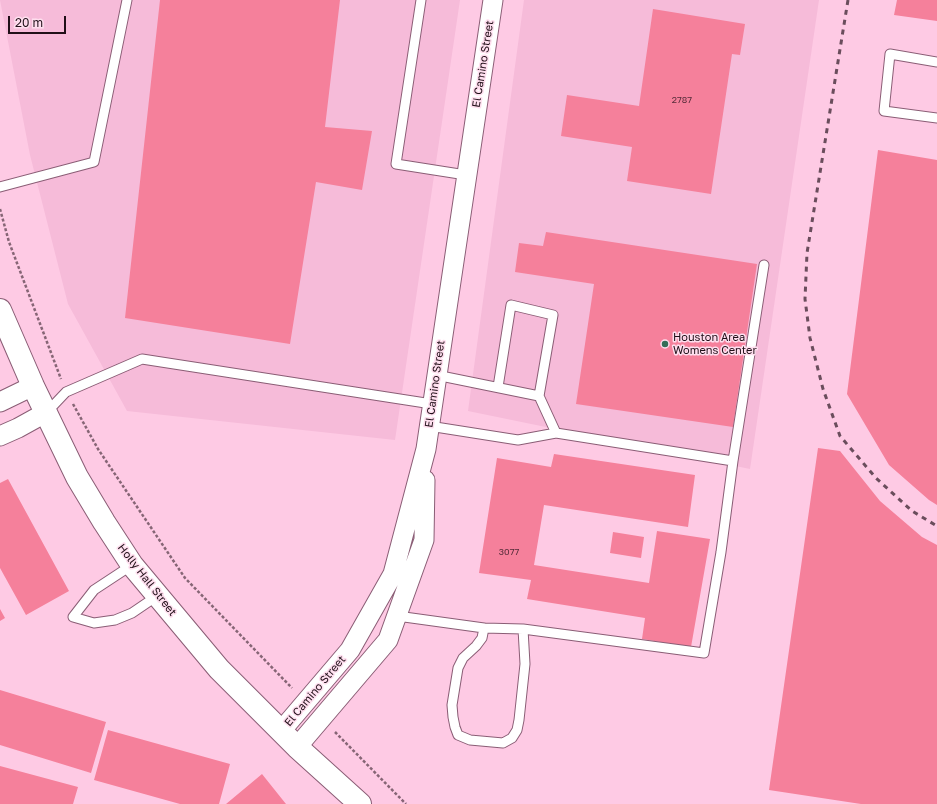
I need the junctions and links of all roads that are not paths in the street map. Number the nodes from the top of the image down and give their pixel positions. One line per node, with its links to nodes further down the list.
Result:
1 (127, 0): 7 (lane)
2 (421, 0): 6 (lane)
3 (493, 0): 6 (street, El Camino Street)
4 (937, 62): 5 (lane)
5 (937, 118)
6 (466, 175): 10 (street, El Camino Street)
7 (0, 187)
8 (764, 265): 21 (lane)
9 (0, 310): 11 (street, Holly Hall Street)
10 (436, 375): 12 (lane); 15 (street, El Camino Street)
11 (34, 386): 14 (street); 16 (street, Holly Hall Street)
12 (498, 387): 13 (lane); 13 (lane)
13 (538, 396): 18 (lane)
14 (0, 402)
15 (432, 404): 16 (lane); 17 (street, El Camino Street)
16 (47, 412): 19 (street); 22 (street, Holly Hall Street)
17 (429, 426): 18 (lane); 20 (street, El Camino Street)
18 (556, 433): 21 (lane)
19 (0, 436)
20 (426, 449): 24 (street); 27 (street, El Camino Street)
21 (733, 461): 26 (lane)
22 (132, 565): 23 (street, Holly Hall Street); 23 (lane)
23 (158, 595): 27 (street, Holly Hall Street)
24 (397, 616): 25 (lane); 28 (street)
25 (484, 628): 26 (lane); 26 (lane)
26 (523, 628)
27 (281, 731): 28 (street, Holly Hall Street)
28 (297, 747): 29 (street, Holly Hall Street)
29 (360, 804)

